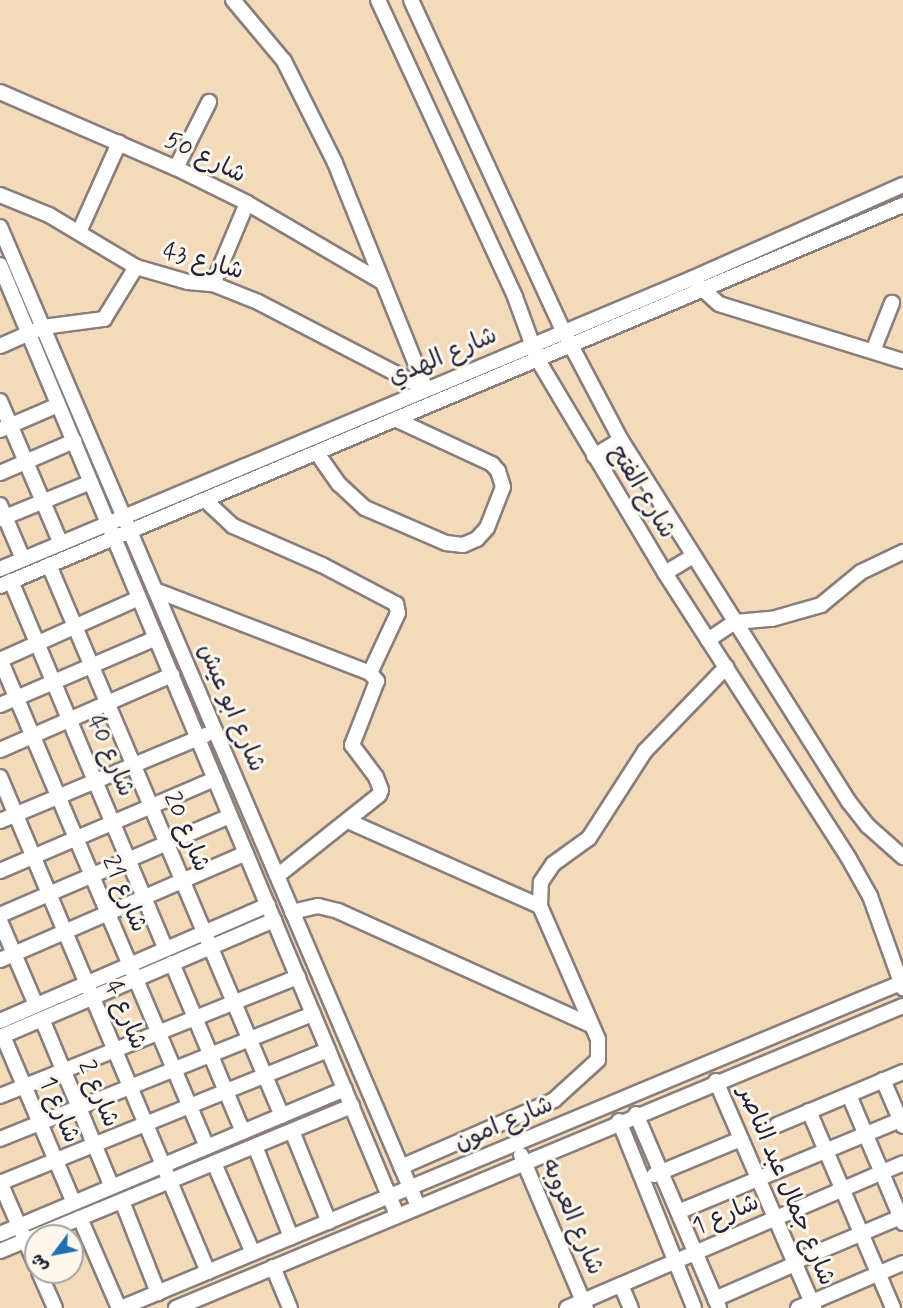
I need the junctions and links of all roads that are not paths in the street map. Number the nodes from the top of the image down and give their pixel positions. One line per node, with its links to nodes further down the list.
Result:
1 (233, 0): 17 (street)
2 (378, 0): 25 (street, شارع الفتح)
3 (411, 0): 23 (street, شارع الفتح)
4 (0, 92): 6 (street, شارع 50)
5 (209, 102): 7 (street)
6 (119, 143): 7 (street, شارع 50); 13 (street)
7 (176, 168): 10 (street, شارع 50)
8 (903, 185): 16 (street, شارع الهدي)
9 (0, 195): 13 (street, شارع 43)
10 (247, 203): 17 (street, شارع 50); 18 (street)
11 (903, 205): 20 (street, شارع الهدي)
12 (0, 227): 22 (street, شارع ابو عيش)
13 (80, 232): 15 (street, شارع 43)
14 (0, 265): 19 (street, شارع ابو عيش)
15 (136, 267): 18 (street, شارع 43); 22 (street)
16 (693, 278): 20 (street); 23 (street, شارع الهدي)
17 (382, 282): 31 (street)
18 (213, 284): 31 (street, شارع 43)
19 (4, 289): 24 (street, شارع ابو عيش)
20 (702, 290): 27 (street, شارع الهدي); 28 (street)
21 (892, 303): 28 (street)
22 (43, 327): 24 (street); 46 (street, شارع ابو عيش)
23 (564, 332): 25 (street, شارع الهدي); 27 (street, شارع الفتح)
24 (29, 333): 26 (street); 33 (street, شارع ابو عيش)
25 (531, 345): 29 (street, شارع الفتح); 31 (street, شارع الهدي)
26 (0, 346)
27 (571, 346): 29 (street, شارع الهدي); 36 (street, شارع الفتح)
28 (873, 351): 30 (street)
29 (538, 360): 34 (street, شارع الهدي); 39 (street, شارع الفتح)
30 (903, 361)
31 (426, 389): 46 (street, شارع الهدي)
32 (0, 401): 35 (street)
33 (58, 405): 35 (street); 37 (street, شارع ابو عيش)
34 (396, 420): 38 (street, شارع الهدي); 38 (street)
35 (5, 428): 40 (street)
36 (621, 440): 39 (street); 52 (street, شارع الفتح)
37 (74, 441): 40 (street); 42 (street, شارع ابو عيش)
38 (317, 453): 43 (street, شارع الهدي)
39 (594, 456): 56 (street, شارع الفتح)
40 (26, 462): 41 (street); 44 (street)
41 (0, 473)
42 (91, 482): 44 (street); 47 (street, شارع ابو عيش)
43 (206, 500): 48 (street, شارع الهدي); 68 (street)
44 (43, 501): 45 (street); 50 (street)
45 (2, 514): 53 (street)
46 (124, 517): 47 (street, شارع الهدي); 48 (street, شارع ابو عيش)
47 (108, 524): 49 (street, شارع ابو عيش); 50 (street, شارع الهدي)
48 (130, 532): 49 (street, شارع الهدي); 58 (street, شارع ابو عيش)
49 (114, 538): 54 (street, شارع الهدي); 59 (street, شارع ابو عيش)
50 (61, 544): 53 (street, شارع الهدي)
51 (903, 552): 60 (street)
52 (693, 556): 56 (street); 60 (street, شارع الفتح)
53 (23, 559): 55 (street, شارع الهدي)
54 (49, 565): 57 (street, شارع الهدي); 61 (street, شارع 20)
55 (0, 569)
56 (665, 573): 63 (street, شارع الفتح)
57 (6, 583): 64 (street, شارع 40)
58 (155, 590): 68 (street); 75 (street, شارع ابو عيش)
59 (139, 598): 61 (street); 62 (street, شارع ابو عيش)
60 (735, 622): 63 (street); 94 (street, شارع الفتح)
61 (75, 627): 64 (street); 66 (street, شارع 20)
62 (156, 638): 66 (street); 69 (street, شارع ابو عيش)
63 (708, 640): 67 (street, شارع الفتح)
64 (38, 643): 65 (street); 70 (street, شارع 40)
65 (0, 660): 71 (street, شارع 21)
66 (92, 665): 70 (street); 72 (street, شارع 20)
67 (726, 667): 104 (street); 121 (street, شارع الفتح)
68 (370, 673): 88 (street)
69 (172, 675): 72 (street); 77 (street, شارع ابو عيش)
70 (54, 682): 71 (street); 74 (street, شارع 40)
71 (17, 698): 73 (street); 76 (street, شارع 21)
72 (107, 703): 74 (street); 79 (street, شارع 20)
73 (0, 705)
74 (70, 719): 76 (street); 82 (street, شارع 40)
75 (215, 731): 77 (street); 98 (street, شارع ابو عيش)
76 (33, 735): 78 (street); 83 (street, شارع 21)
77 (198, 738): 79 (street); 81 (street, شارع ابو عيش)
78 (0, 750)
79 (134, 765): 82 (street); 84 (street, شارع 20)
80 (0, 777): 85 (street, شارع 4)
81 (215, 779): 84 (street); 86 (street, شارع ابو عيش)
82 (96, 781): 83 (street); 89 (street, شارع 40)
83 (58, 796): 85 (street); 90 (street, شارع 21)
84 (151, 806): 89 (street); 91 (street, شارع 20)
85 (16, 814): 87 (street); 93 (street, شارع 4)
86 (230, 816): 91 (street); 92 (street, شارع ابو عيش)
87 (0, 820)
88 (348, 821): 98 (street); 104 (street)
89 (113, 823): 90 (street); 95 (street, شارع 40)
90 (76, 839): 93 (street); 97 (street, شارع 21)
91 (167, 843): 95 (street); 99 (street, شارع 20)
92 (246, 853): 99 (street); 103 (street, شارع ابو عيش)
93 (34, 857): 96 (street); 101 (street, شارع 4)
94 (903, 857)
95 (129, 860): 97 (street); 102 (street, شارع 40)
96 (0, 871)
97 (92, 876): 101 (street); 106 (street, شارع 21)
98 (277, 876): 100 (street, شارع ابو عيش)
99 (183, 880): 102 (street); 111 (street, شارع 20)
100 (284, 892): 103 (street); 105 (street, شارع ابو عيش)
101 (49, 894): 107 (street); 110 (street, شارع 4)
102 (144, 897): 106 (street); 113 (street, شارع 40)
103 (266, 902): 108 (street, شارع ابو عيش); 111 (street)
104 (540, 906): 130 (street)
105 (292, 912): 130 (street); 175 (street, شارع ابو عيش)
106 (108, 913): 110 (street); 117 (street, شارع 21)
107 (0, 915)
108 (274, 920): 112 (street); 118 (street, شارع ابو عيش)
109 (0, 921): 114 (street)
110 (65, 932): 114 (street); 120 (street, شارع 4)
111 (205, 932): 112 (street, شارع 20); 113 (street)
112 (211, 947): 116 (street); 123 (street, شارع 20)
113 (166, 949): 117 (street)
114 (14, 954): 115 (street); 124 (street)
115 (0, 960)
116 (172, 963): 119 (street); 127 (street)
117 (130, 964): 119 (street, شارع 21); 120 (street)
118 (298, 977): 123 (street); 126 (street, شارع ابو عيش)
119 (136, 979): 122 (street); 131 (street, شارع 21)
120 (87, 983): 122 (street, شارع 4); 124 (street)
121 (902, 984): 165 (street, شارع امون)
122 (93, 998): 128 (street); 134 (street, شارع 4)
123 (234, 1002): 127 (street); 133 (street, شارع 20)
124 (36, 1005): 129 (street)
125 (903, 1006): 142 (street, شارع امون)
126 (313, 1014): 133 (street); 135 (street, شارع ابو عيش)
127 (195, 1018): 131 (street); 136 (street)
128 (42, 1019): 132 (street); 138 (street, شارع 2)
129 (0, 1021)
130 (591, 1024): 175 (street)
131 (159, 1033): 134 (street); 137 (street, شارع 21)
132 (1, 1036): 143 (street, شارع 1)
133 (250, 1039): 136 (street); 140 (street, شارع 20)
134 (115, 1050): 138 (street); 144 (street, شارع 4)
135 (328, 1050): 140 (street); 145 (street, شارع ابو عيش)
136 (211, 1055): 137 (street); 146 (street)
137 (174, 1070): 144 (street); 149 (street, شارع 21)
138 (64, 1071): 143 (street); 151 (street, شارع 2)
139 (903, 1072): 141 (street)
140 (266, 1076): 146 (street); 154 (street, شارع 20)
141 (884, 1080): 147 (street); 156 (street)
142 (716, 1081): 153 (street, شارع امون); 163 (street, شارع جمال عبد الناصر)
143 (24, 1086): 148 (street); 157 (street, شارع 1)
144 (130, 1087): 151 (street); 158 (street, شارع 4)
145 (345, 1089): 150 (street, شارع ابو عيش); 154 (street)
146 (226, 1092): 149 (street); 161 (street)
147 (849, 1095): 152 (street); 162 (street)
148 (0, 1096)
149 (190, 1106): 158 (street); 168 (street, شارع 21)
150 (352, 1106): 160 (street); 185 (street, شارع ابو عيش)
151 (79, 1108): 157 (street); 166 (street, شارع 2)
152 (809, 1111): 159 (street); 169 (street)
153 (636, 1114): 155 (street, شارع امون); 177 (street)
154 (282, 1116): 161 (street)
155 (619, 1121): 171 (street, شارع امون); 179 (street)
156 (902, 1122): 162 (street)
157 (40, 1123): 164 (street); 170 (street, شارع 1)
158 (146, 1124): 166 (street); 174 (street, شارع 4)
159 (777, 1125)
160 (292, 1131): 167 (street); 194 (street)
161 (243, 1132): 168 (street)
162 (866, 1134): 169 (street); 176 (street)
163 (741, 1139): 177 (street); 178 (street, شارع جمال عبد الناصر)
164 (0, 1140)
165 (516, 1143): 171 (street, شارع العروبه); 183 (street, شارع امون)
166 (95, 1145): 170 (street); 182 (street, شارع 2)
167 (255, 1146): 172 (street); 199 (street)
168 (207, 1147): 174 (street)
169 (826, 1151): 178 (street); 184 (street)
170 (56, 1160): 181 (street); 187 (street, شارع 1)
171 (524, 1161): 188 (street, شارع امون); 215 (street, شارع العروبه)
172 (214, 1163): 180 (street); 203 (street)
173 (903, 1163): 176 (street, شارع 1)
174 (163, 1166): 180 (street, شارع 4); 182 (street)
175 (401, 1167): 183 (street, شارع ابو عيش)
176 (881, 1172): 184 (street, شارع 1); 193 (street)
177 (661, 1173): 179 (street); 189 (street)
178 (758, 1179): 189 (street); 192 (street, شارع جمال عبد الناصر)
179 (642, 1180): 205 (street)
180 (170, 1181): 186 (street); 209 (street, شارع 4)
181 (0, 1182): 196 (street)
182 (112, 1187): 187 (street)
183 (410, 1188): 185 (street, شارع امون); 188 (street, شارع ابو عيش)
184 (842, 1189): 192 (street, شارع 1); 197 (street)
185 (389, 1196): 190 (street, شارع ابو عيش); 194 (street, شارع امون)
186 (122, 1201): 191 (street); 213 (street)
187 (74, 1203): 196 (street)
188 (418, 1206): 190 (street, شارع امون)
189 (678, 1212): 204 (street)
190 (397, 1215): 208 (street, شارع امون)
191 (80, 1218): 195 (street); 217 (street)
192 (775, 1218): 204 (street, شارع 1); 206 (street, شارع جمال عبد الناصر)
193 (902, 1219): 197 (street)
194 (329, 1222): 199 (street, شارع امون)
195 (65, 1224)
196 (19, 1226): 198 (street); 200 (street)
197 (861, 1233): 206 (street); 210 (street)
198 (0, 1234)
199 (291, 1237): 203 (street, شارع امون)
200 (24, 1238)
201 (24, 1240): 202 (street)
202 (0, 1251)
203 (252, 1253): 209 (street, شارع امون)
204 (695, 1253): 205 (street, شارع 1); 214 (street)
205 (674, 1262): 212 (street, شارع 1); 223 (street)
206 (794, 1263): 214 (street); 216 (street, شارع جمال عبد الناصر)
207 (903, 1263): 210 (street)
208 (273, 1267): 219 (street, شارع امون); 220 (street)
209 (208, 1272): 213 (street, شارع امون)
210 (878, 1274): 216 (street); 225 (street)
211 (44, 1284): 218 (street)
212 (621, 1285): 215 (street, شارع 1); 222 (street)
213 (158, 1293): 217 (street, شارع امون)
214 (717, 1304)
215 (584, 1305): 221 (street, شارع 1)
216 (813, 1305): 224 (street)
217 (132, 1306)
218 (55, 1308)
219 (176, 1308)
220 (290, 1308)
221 (567, 1308)
222 (631, 1308)
223 (693, 1308)
224 (798, 1308)
225 (893, 1308)

